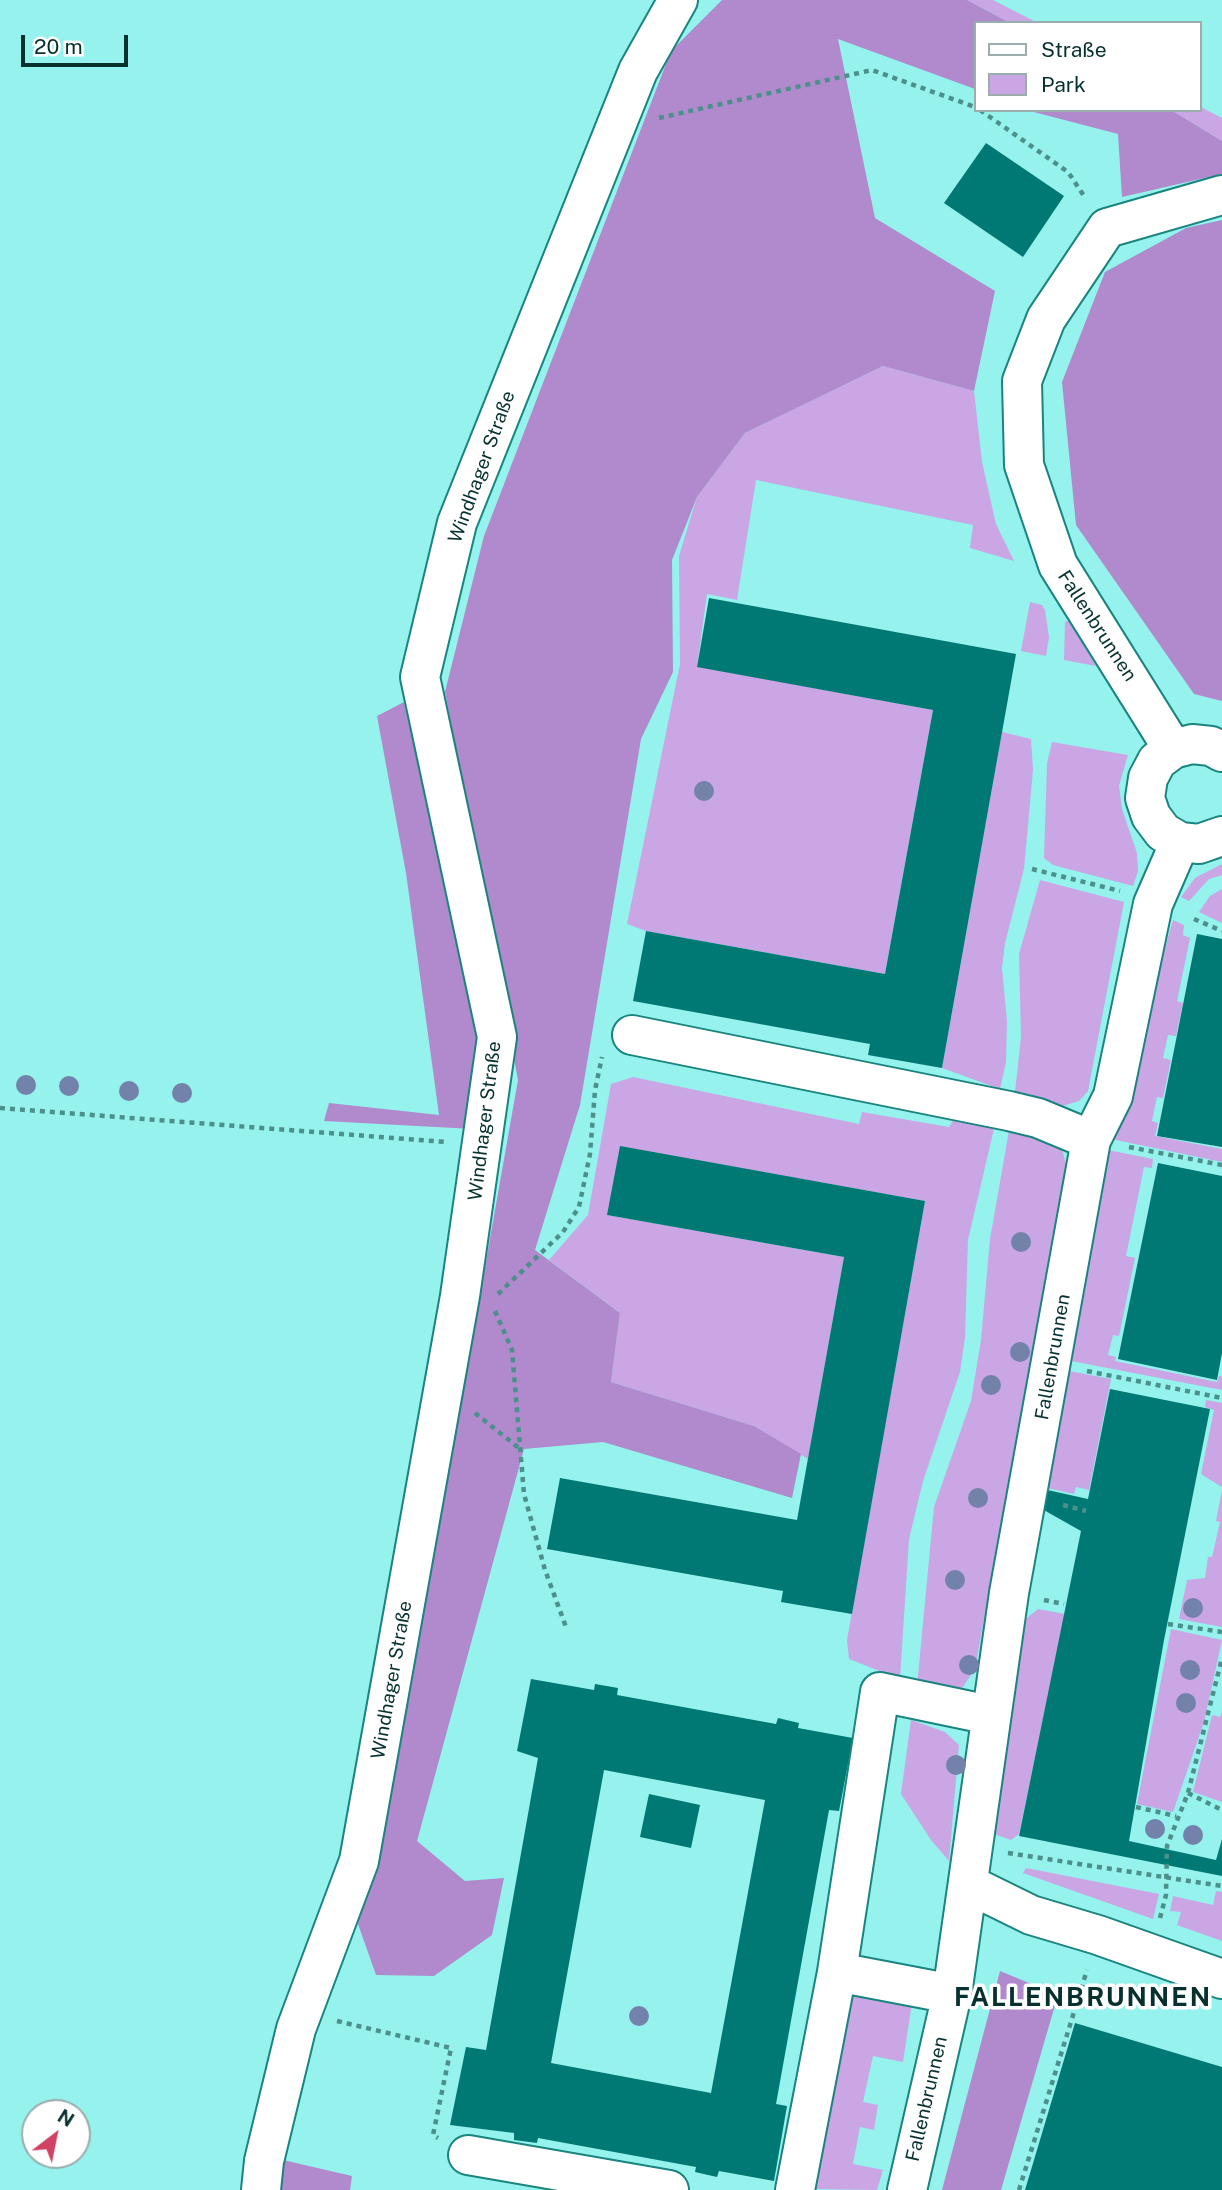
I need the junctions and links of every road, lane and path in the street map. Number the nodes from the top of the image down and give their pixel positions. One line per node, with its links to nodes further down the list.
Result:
1 (678, 0): 4 (street, Windhager Straße)
2 (974, 107): 4 (path)
3 (983, 112): 6 (path)
4 (616, 127): 18 (street, Windhager Straße)
5 (1222, 195): 6 (street)
6 (1107, 228): 7 (street, Fallenbrunnen)
7 (1173, 749): 8 (street); 10 (street)
8 (1222, 752)
9 (1222, 836): 10 (street)
10 (1180, 842): 17 (street, Fallenbrunnen)
11 (1032, 869): 12 (path)
12 (1132, 895)
13 (1194, 919): 14 (path)
14 (1222, 931)
15 (632, 1035): 17 (street); 23 (path)
16 (0, 1108): 18 (path)
17 (1091, 1140): 19 (path); 20 (street, Fallenbrunnen)
18 (484, 1145): 21 (street, Windhager Straße)
19 (1222, 1165)
20 (1052, 1364): 22 (path); 28 (street, Fallenbrunnen)
21 (444, 1389): 23 (path); 44 (street, Windhager Straße)
22 (1222, 1398)
23 (521, 1450): 25 (path)
24 (1168, 1624): 26 (path)
25 (566, 1627)
26 (1222, 1632)
27 (1222, 1658): 29 (path)
28 (990, 1715): 33 (street, Fallenbrunnen); 39 (street)
29 (1188, 1793): 31 (path); 32 (path)
30 (1136, 1807): 32 (path)
31 (1222, 1810)
32 (1176, 1816): 34 (path)
33 (974, 1846): 34 (path); 35 (street, Fallenbrunnen)
34 (1166, 1876): 36 (path); 37 (path)
35 (970, 1885): 40 (street); 41 (street, Fallenbrunnen)
36 (1222, 1886)
37 (1160, 1918)
38 (1088, 1965): 48 (path)
39 (837, 1972): 41 (street); 46 (street)
40 (1222, 1979)
41 (952, 1994): 47 (street, Fallenbrunnen)
42 (369, 2029): 43 (path)
43 (468, 2155): 45 (street)
44 (261, 2190)
45 (669, 2190)
46 (795, 2190)
47 (907, 2190)
48 (1019, 2190)

